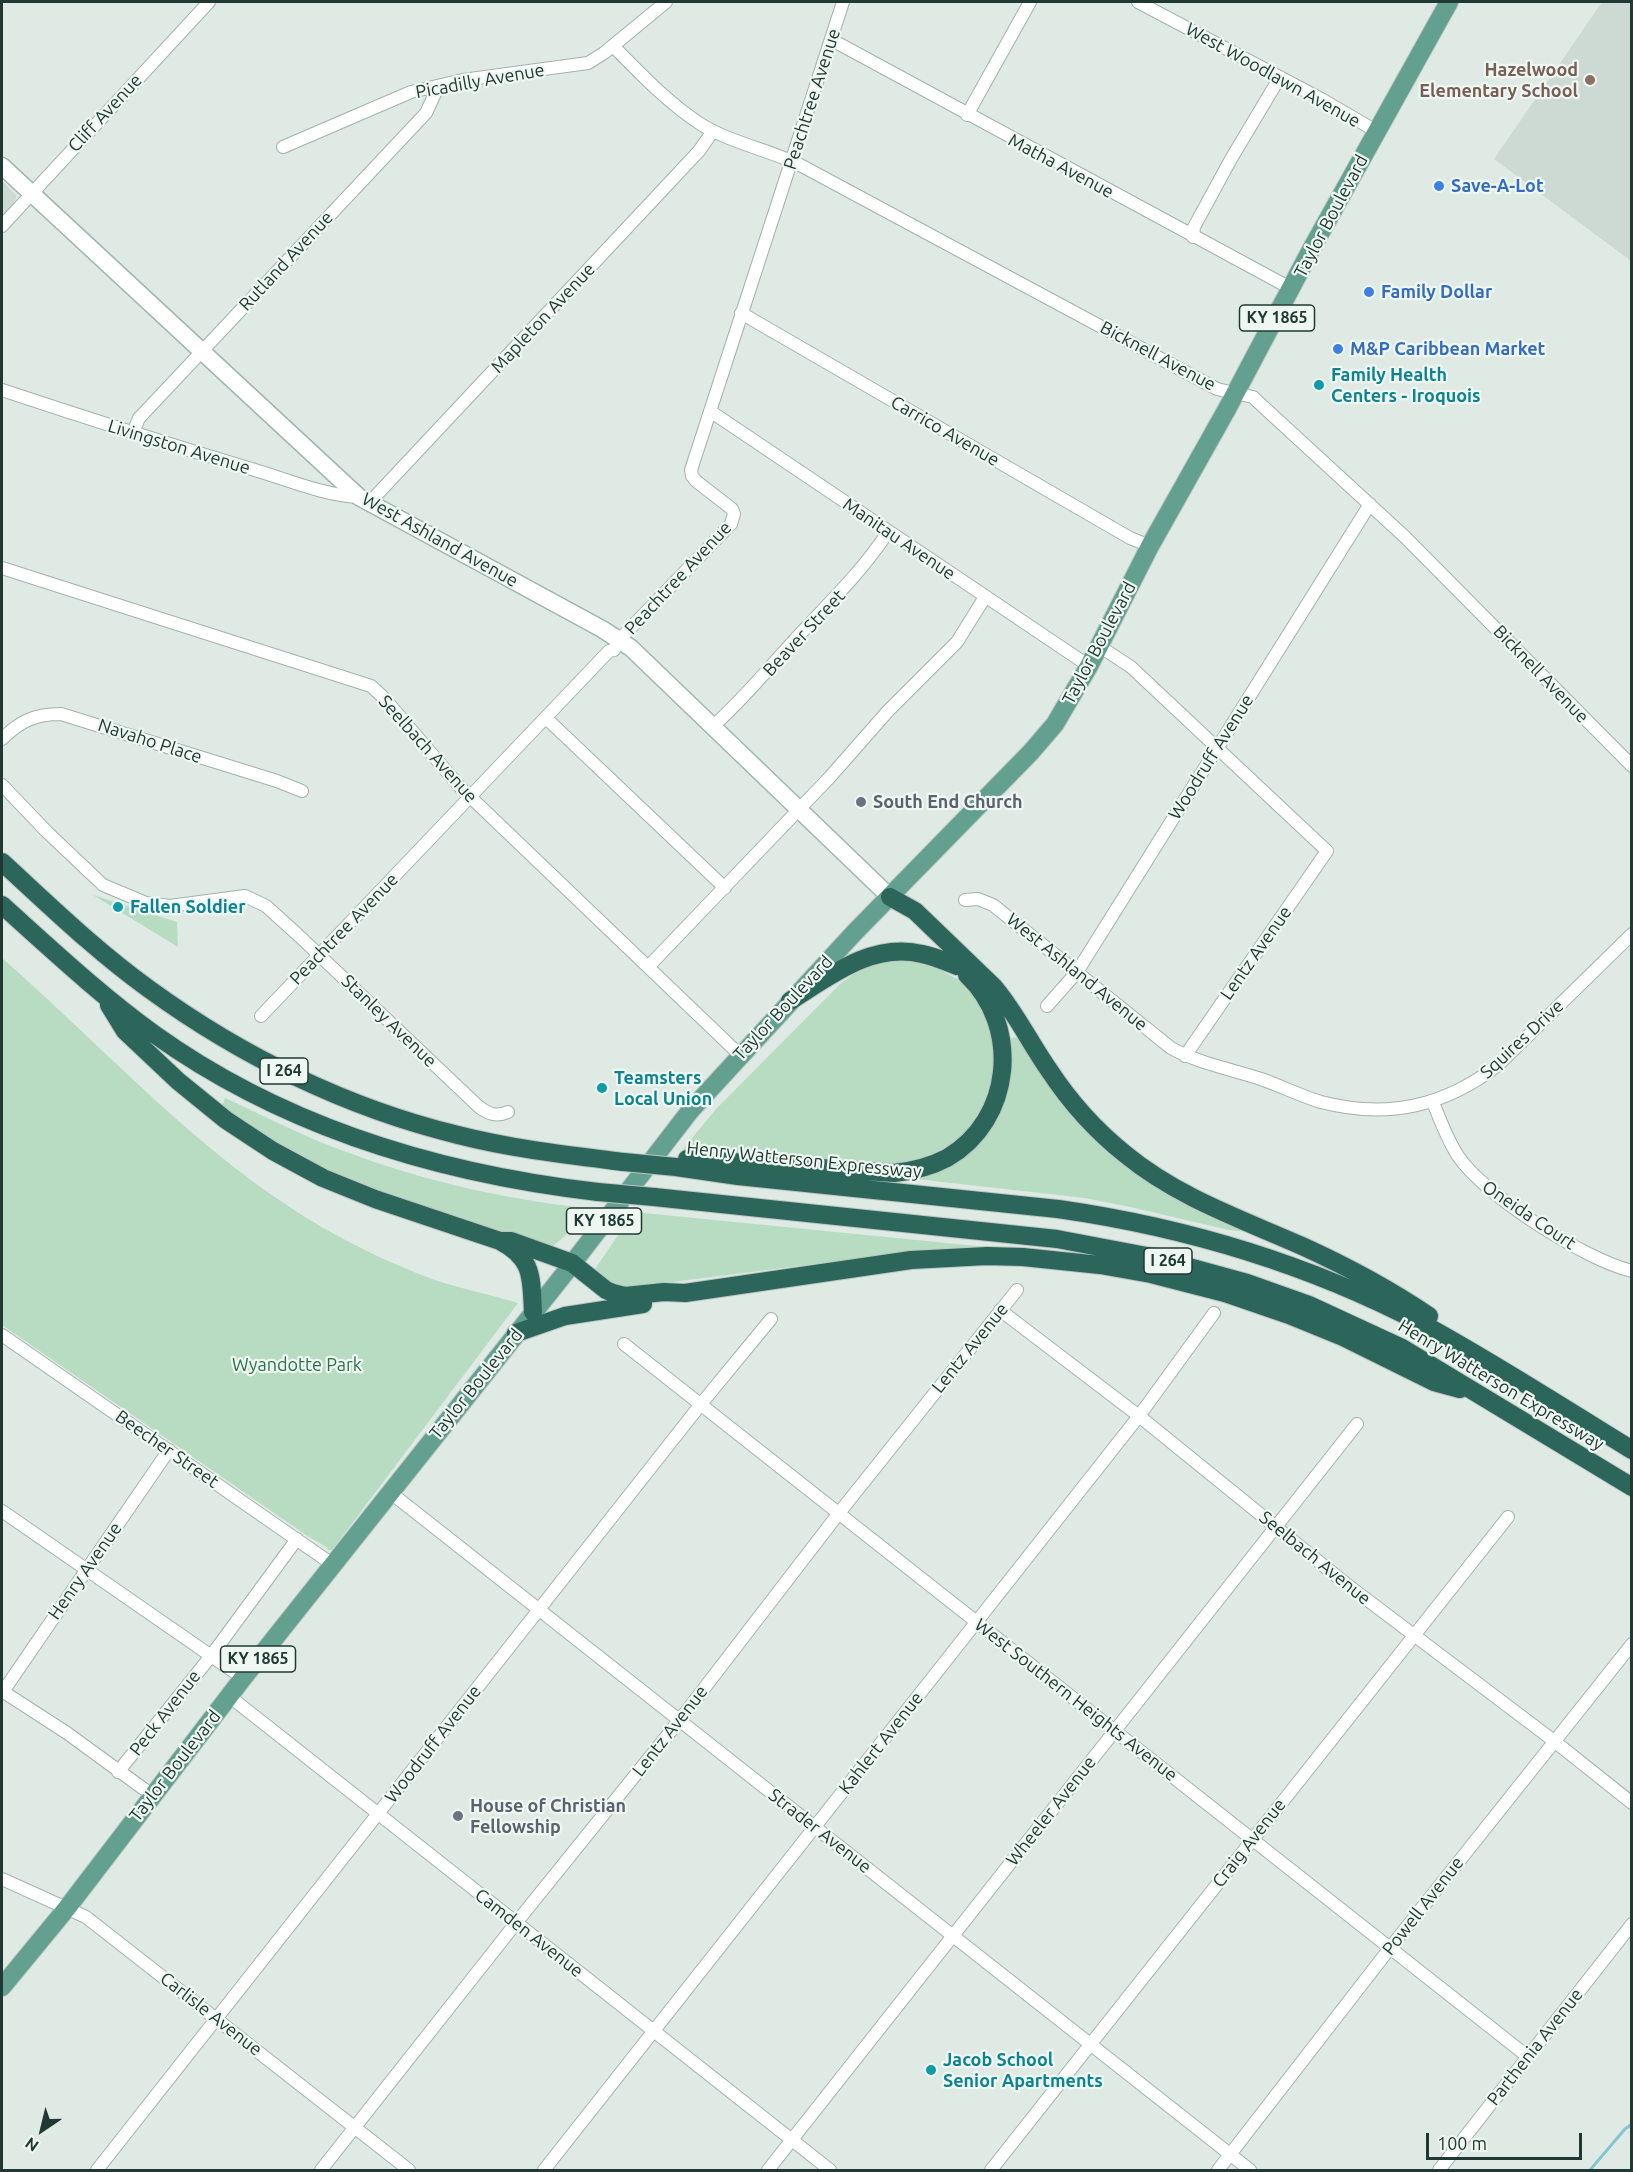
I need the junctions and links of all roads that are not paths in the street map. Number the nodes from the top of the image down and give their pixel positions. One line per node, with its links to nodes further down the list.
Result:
1 (209, 2): 17 (street, Cliff Avenue)
2 (666, 2): 8 (street, Picadilly Avenue)
3 (843, 2): 7 (street, Peachtree Avenue)
4 (1030, 2): 11 (street)
5 (1138, 2): 9 (street, West Woodlawn Avenue)
6 (1449, 2): 13 (main road, Taylor Boulevard / KY 1865)
7 (832, 40): 11 (street, Matha Avenue); 15 (street, Peachtree Avenue)
8 (613, 46): 10 (street, Picadilly Avenue); 12 (street, Bicknell Avenue)
9 (1280, 77): 13 (street, West Woodlawn Avenue); 19 (street)
10 (438, 87): 14 (street, Picadilly Avenue); 22 (street, Rutland Avenue)
11 (968, 115): 19 (street, Matha Avenue)
12 (713, 130): 15 (street, Bicknell Avenue); 27 (street, Mapleton Avenue)
13 (1376, 131): 20 (main road, Taylor Boulevard / KY 1865)
14 (284, 147)
15 (792, 161): 21 (street, Peachtree Avenue); 24 (street, Bicknell Avenue)
16 (2, 166): 17 (street, West Ashland Avenue)
17 (31, 194): 18 (street, Cliff Avenue); 22 (street, West Ashland Avenue)
18 (2, 226)
19 (1193, 237): 20 (street, Matha Avenue)
20 (1292, 290): 24 (main road, Taylor Boulevard / KY 1865)
21 (741, 313): 25 (street, Peachtree Avenue); 30 (street, Carrico Avenue)
22 (202, 351): 26 (street, Rutland Avenue); 27 (street, West Ashland Avenue)
23 (2, 390): 26 (street, Livingston Avenue)
24 (1236, 394): 28 (street, Bicknell Avenue); 30 (main road, Taylor Boulevard / KY 1865)
25 (710, 411): 29 (street, Manitau Avenue); 33 (street, Peachtree Avenue)
26 (133, 434): 27 (street, Livingston Avenue)
27 (364, 499): 33 (street, West Ashland Avenue)
28 (1370, 504): 39 (street, Woodruff Avenue); 40 (street, Bicknell Avenue)
29 (888, 532): 32 (street, Manitau Avenue); 37 (street, Beaver Street)
30 (1150, 546): 34 (main road, Taylor Boulevard / KY 1865)
31 (2, 568): 43 (street, Seelbach Avenue)
32 (985, 597): 35 (street, Manitau Avenue); 44 (street)
33 (619, 640): 36 (street, Peachtree Avenue); 37 (street, West Ashland Avenue)
34 (1099, 646): 35 (main road, Taylor Boulevard / KY 1865); 39 (street)
35 (1089, 666): 47 (main road, Taylor Boulevard / KY 1865)
36 (546, 718): 43 (street, Peachtree Avenue); 46 (street)
37 (712, 727): 44 (street, West Ashland Avenue)
38 (2, 739): 42 (street, Navaho Place)
39 (1217, 747): 54 (street, Woodruff Avenue); 60 (street, Lentz Avenue)
40 (1632, 766)
41 (2, 785): 51 (street, Stanley Avenue)
42 (302, 790)
43 (470, 797): 51 (street, Peachtree Avenue); 53 (street, Seelbach Avenue)
44 (799, 810): 46 (street); 47 (street, West Ashland Avenue)
45 (2, 861): 63 (highway, Henry Watterson Expressway / I 264, bridge)
46 (725, 888): 53 (street)
47 (890, 897): 52 (highway); 56 (main road, Taylor Boulevard / KY 1865); 76 (highway)
48 (965, 900): 54 (street, West Ashland Avenue)
49 (2, 905): 55 (highway, Henry Watterson Expressway / I 264)
50 (1632, 934): 61 (street, Squires Drive)
51 (320, 955): 58 (street, Peachtree Avenue); 62 (street, Stanley Avenue)
52 (957, 966): 56 (highway); 63 (highway)
53 (648, 967): 59 (street, Seelbach Avenue)
54 (1077, 972): 57 (street, Woodruff Avenue); 60 (street, West Ashland Avenue)
55 (102, 993): 64 (highway); 77 (highway, Henry Watterson Expressway / I 264, bridge)
56 (790, 1000): 59 (main road, Taylor Boulevard / KY 1865)
57 (1047, 1006)
58 (261, 1016)
59 (740, 1054): 65 (main road, Taylor Boulevard / KY 1865)
60 (1185, 1056): 61 (street, Squires Drive)
61 (1432, 1102): 66 (street, Oneida Court)
62 (508, 1112)
63 (676, 1167): 76 (highway, Henry Watterson Expressway / I 264)
64 (500, 1241): 65 (highway); 70 (highway)
65 (572, 1263): 68 (highway); 70 (main road, Taylor Boulevard / KY 1865)
66 (1632, 1271)
67 (1017, 1290): 69 (street, Lentz Avenue)
68 (685, 1293): 73 (highway); 77 (highway)
69 (1000, 1311): 79 (street, Seelbach Avenue); 86 (street, Lentz Avenue)
70 (533, 1312): 73 (main road, Taylor Boulevard / KY 1865)
71 (1214, 1313): 79 (street, Kahlert Avenue)
72 (771, 1319): 78 (street, Woodruff Avenue)
73 (516, 1333): 84 (main road, Taylor Boulevard / KY 1865)
74 (2, 1335): 81 (street, Beecher Street)
75 (624, 1344): 78 (street, West Southern Heights Avenue)
76 (1473, 1352): 82 (highway, Henry Watterson Expressway / I 264)
77 (1480, 1395): 83 (highway, Henry Watterson Expressway / I 264)
78 (701, 1404): 86 (street, West Southern Heights Avenue); 92 (street, Woodruff Avenue)
79 (1140, 1416): 88 (street, Seelbach Avenue); 93 (street, Kahlert Avenue)
80 (1357, 1424): 88 (street, Wheeler Avenue)
81 (169, 1450): 89 (street, Beecher Street); 91 (street, Henry Avenue)
82 (1632, 1450)
83 (1632, 1487)
84 (391, 1492): 90 (main road, Taylor Boulevard / KY 1865); 92 (street, Strader Avenue)
85 (2, 1511): 91 (street)
86 (839, 1513): 93 (street, West Southern Heights Avenue); 100 (street, Lentz Avenue)
87 (1508, 1517): 94 (street, Craig Avenue)
88 (1275, 1527): 94 (street, Seelbach Avenue); 101 (street, Wheeler Avenue)
89 (297, 1539): 90 (street, Beecher Street); 96 (street, Peck Avenue)
90 (333, 1564): 97 (main road, Taylor Boulevard / KY 1865)
91 (86, 1570): 96 (street); 98 (street, Henry Avenue)
92 (540, 1609): 100 (street, Strader Avenue); 106 (street, Woodruff Avenue)
93 (977, 1622): 101 (street, West Southern Heights Avenue); 107 (street, Kahlert Avenue)
94 (1413, 1636): 102 (street, Seelbach Avenue); 108 (street, Craig Avenue)
95 (1632, 1644): 102 (street, Powell Avenue)
96 (211, 1656): 97 (street); 103 (street, Peck Avenue)
97 (243, 1678): 99 (main road, Taylor Boulevard / KY 1865)
98 (2, 1692): 103 (street)
99 (229, 1696): 104 (main road, Taylor Boulevard / KY 1865); 106 (street, Camden Avenue)
100 (679, 1721): 107 (street, Strader Avenue); 111 (street, Lentz Avenue)
101 (1115, 1730): 108 (street, West Southern Heights Avenue); 113 (street, Wheeler Avenue)
102 (1554, 1741): 105 (street, Seelbach Avenue); 114 (street, Powell Avenue)
103 (118, 1772): 104 (street)
104 (152, 1795): 110 (main road, Taylor Boulevard / KY 1865)
105 (1632, 1803)
106 (378, 1814): 111 (street, Camden Avenue); 116 (street, Woodruff Avenue)
107 (815, 1827): 113 (street, Strader Avenue); 117 (street, Kahlert Avenue)
108 (1252, 1840): 114 (street, West Southern Heights Avenue); 118 (street, Craig Avenue)
109 (2, 1879): 110 (street, Carlisle Avenue)
110 (67, 1908): 115 (main road, Taylor Boulevard / KY 1865); 116 (street, Carlisle Avenue)
111 (516, 1923): 117 (street, Camden Avenue); 120 (street, Lentz Avenue)
112 (1632, 1924): 119 (street, Parthenia Avenue)
113 (954, 1936): 118 (street, Strader Avenue); 121 (street, Wheeler Avenue)
114 (1390, 1948): 119 (street, West Southern Heights Avenue); 122 (street, Powell Avenue)
115 (2, 1986)
116 (217, 2019): 120 (street, Carlisle Avenue); 123 (street, Woodruff Avenue)
117 (655, 2032): 121 (street, Camden Avenue); 126 (street, Kahlert Avenue)
118 (1091, 2044): 122 (street, Strader Avenue); 129 (street, Craig Avenue)
119 (1527, 2056): 132 (street, Parthenia Avenue)
120 (355, 2128): 124 (street, Lentz Avenue); 125 (street, Carlisle Avenue)
121 (792, 2141): 127 (street, Wheeler Avenue); 128 (street, Camden Avenue)
122 (1230, 2155): 130 (street, Powell Avenue); 131 (street, Strader Avenue)
123 (97, 2170)
124 (321, 2170)
125 (409, 2170)
126 (544, 2170)
127 (768, 2170)
128 (830, 2170)
129 (991, 2170)
130 (1218, 2170)
131 (1250, 2170)
132 (1439, 2170)

